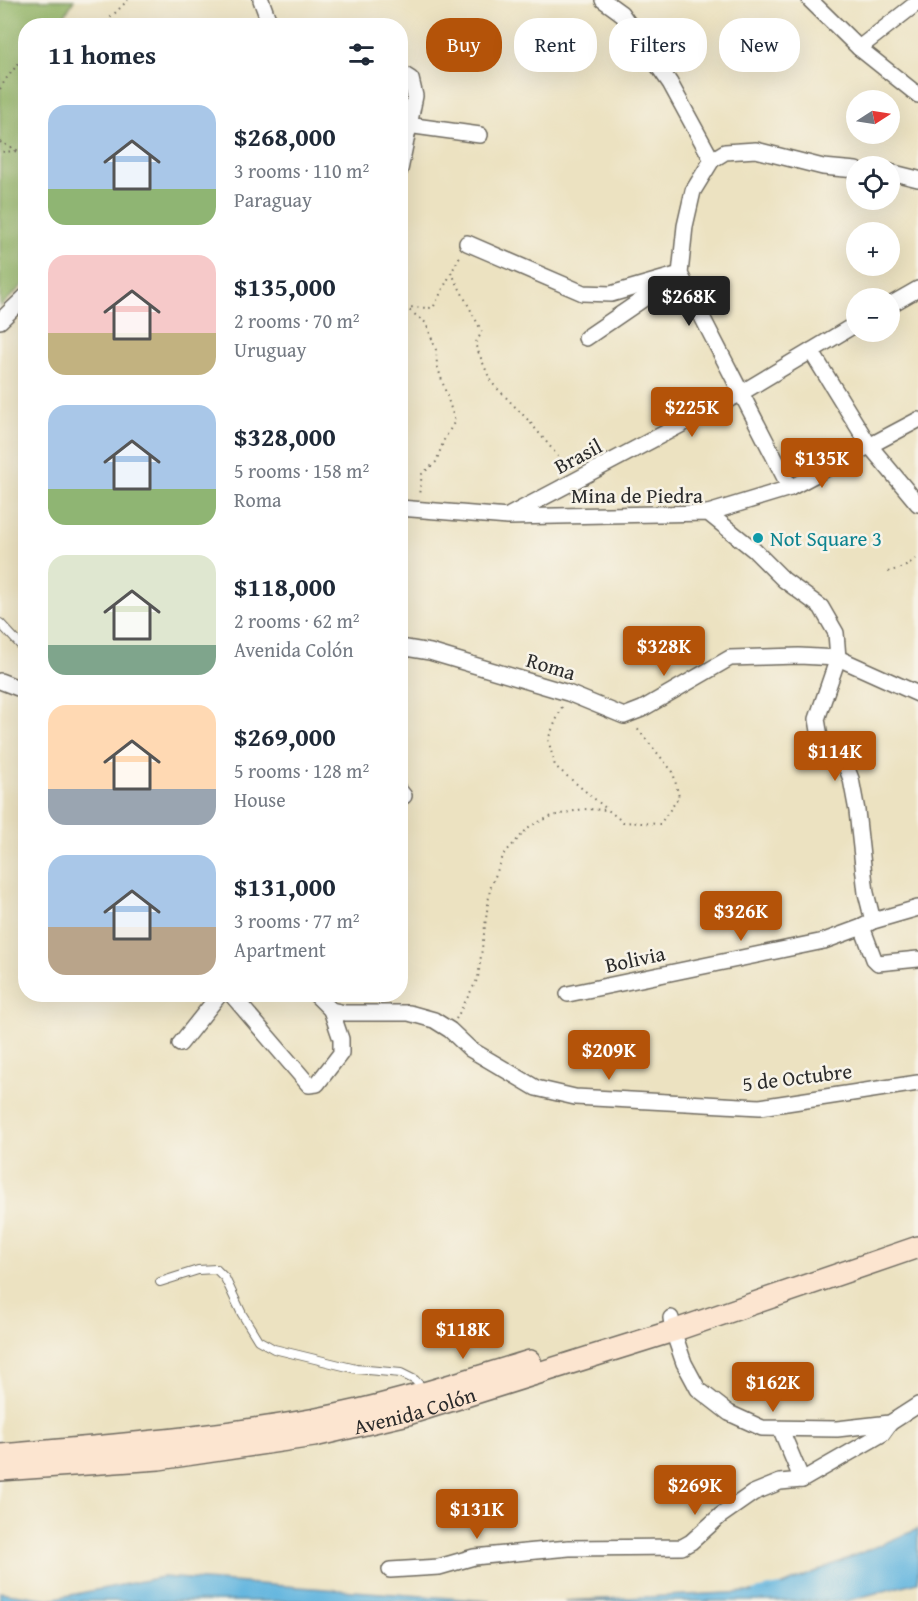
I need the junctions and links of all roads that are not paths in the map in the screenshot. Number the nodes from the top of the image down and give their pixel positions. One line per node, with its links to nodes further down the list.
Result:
1 (261, 0): 5 (street)
2 (603, 0): 12 (street)
3 (810, 0): 6 (street)
4 (918, 2): 6 (street)
5 (268, 18)
6 (859, 48): 8 (street)
7 (408, 77): 9 (street)
8 (918, 95)
9 (408, 116)
10 (408, 124): 11 (street)
11 (480, 135)
12 (712, 160): 13 (street); 17 (street)
13 (846, 169)
14 (900, 174): 15 (street)
15 (918, 179)
16 (467, 243): 17 (street)
17 (680, 274): 23 (street); 25 (street)
18 (918, 289): 19 (street)
19 (900, 299)
20 (18, 304): 21 (street)
21 (0, 321)
22 (846, 330): 24 (street, Brasil)
23 (586, 338)
24 (811, 351): 25 (street, Brasil); 27 (street)
25 (741, 393): 28 (street); 32 (street, Brasil)
26 (918, 420): 27 (street)
27 (869, 445): 28 (street); 29 (street)
28 (789, 488): 31 (street)
29 (918, 504)
30 (408, 508): 32 (street, Mina de Piedra)
31 (708, 513): 32 (street, Mina de Piedra); 36 (street, Mina de Piedra)
32 (508, 517)
33 (0, 623): 34 (lane)
34 (18, 642)
35 (408, 648): 36 (street, Roma)
36 (838, 658): 39 (street); 41 (street)
37 (0, 681): 38 (street)
38 (18, 688)
39 (918, 694)
40 (918, 908): 41 (street, Bolivia)
41 (868, 924): 42 (street); 43 (street, Bolivia)
42 (918, 959)
43 (568, 994)
44 (214, 1002): 48 (street)
45 (238, 1002): 47 (street)
46 (323, 1002): 47 (street)
47 (331, 1010): 49 (street, 5 de Octubre)
48 (180, 1044)
49 (918, 1083)
50 (918, 1232): 53 (main road, Avenida Colón)
51 (918, 1247): 53 (main road, Avenida Colón)
52 (160, 1282): 54 (lane)
53 (672, 1325): 54 (main road, Avenida Colón); 57 (street); 59 (main road, Avenida Colón)
54 (425, 1392): 58 (main road, Avenida Colón)
55 (916, 1411): 56 (street)
56 (890, 1423): 57 (street); 60 (street)
57 (781, 1430): 60 (street)
58 (0, 1455)
59 (0, 1470)
60 (802, 1480): 61 (street)
61 (390, 1570)

